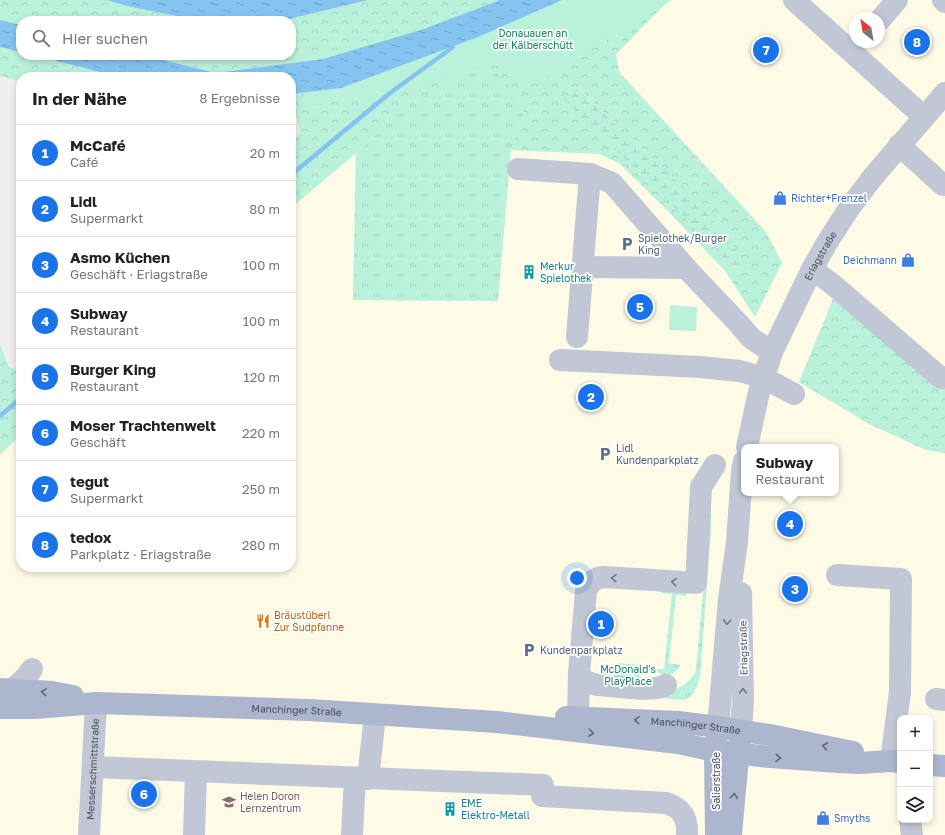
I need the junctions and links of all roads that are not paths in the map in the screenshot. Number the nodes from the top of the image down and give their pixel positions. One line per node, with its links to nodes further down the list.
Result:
1 (794, 0): 5 (street)
2 (897, 0): 3 (street)
3 (885, 14)
4 (945, 93): 5 (street, Eriagstraße)
5 (924, 117): 6 (street, Eriagstraße)
6 (899, 145): 9 (street); 12 (street, Eriagstraße)
7 (518, 169): 8 (street)
8 (590, 174): 10 (street); 11 (street)
9 (942, 185)
10 (582, 267): 11 (street); 13 (street)
11 (686, 268): 14 (street)
12 (812, 269): 14 (street, Eriagstraße); 16 (street)
13 (577, 336)
14 (772, 352): 17 (street, Eriagstraße)
15 (560, 360): 17 (street)
16 (945, 377)
17 (764, 378): 18 (street); 19 (street, Eriagstraße)
18 (794, 394)
19 (748, 444)
20 (741, 466): 25 (street, one-way to 25)
21 (741, 492): 22 (street, Eriagstraße)
22 (737, 542): 33 (street, Eriagstraße, one-way to 33); 34 (street, Eriagstraße, one-way to 22)
23 (837, 575): 37 (street)
24 (32, 669): 27 (street)
25 (579, 674): 26 (street); 31 (street)
26 (666, 685)
27 (6, 689): 28 (main road, Manchinger Straße, one-way to 27)
28 (96, 703): 29 (main road, Manchinger Straße); 30 (main road, Manchinger Straße); 40 (street, Messerschmittstraße)
29 (0, 708)
30 (375, 715): 32 (main road, Manchinger Straße); 42 (street)
31 (578, 717): 32 (main road, Manchinger Straße); 33 (main road, Manchinger Straße, one-way to 31)
32 (497, 722): 35 (main road, Manchinger Straße, one-way to 35)
33 (718, 727): 34 (main road, Manchinger Straße); 35 (main road, Salierstraße)
34 (741, 730): 36 (main road, Eriagstraße); 37 (main road, Manchinger Straße, one-way to 34)
35 (715, 751): 36 (main road, Manchinger Straße); 48 (main road, Salierstraße)
36 (739, 754): 37 (main road, Manchinger Straße, one-way to 37); 49 (main road, Salierstraße, one-way to 36)
37 (895, 762)
38 (933, 765): 39 (main road)
39 (945, 766)
40 (93, 767): 41 (street); 44 (street, Messerschmittstraße)
41 (196, 772): 42 (street); 45 (street)
42 (362, 778): 46 (street); 47 (street)
43 (910, 823): 50 (street)
44 (89, 835)
45 (194, 835)
46 (352, 835)
47 (687, 835)
48 (716, 835)
49 (731, 835)
50 (912, 835)

